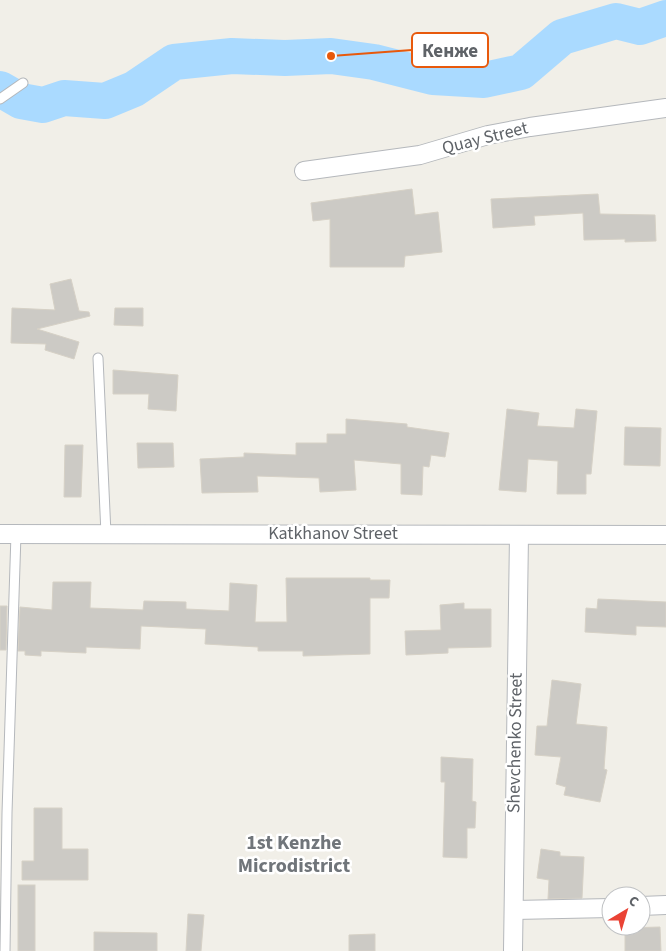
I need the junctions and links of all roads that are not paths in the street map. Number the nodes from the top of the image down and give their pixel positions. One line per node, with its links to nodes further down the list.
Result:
1 (23, 83): 2 (lane)
2 (0, 99)
3 (666, 108): 4 (street, Quay Street)
4 (304, 171)
5 (98, 358): 7 (lane)
6 (8, 534): 7 (street, Katkhanov Street); 14 (lane)
7 (106, 534): 8 (street, Katkhanov Street)
8 (519, 535): 9 (street, Katkhanov Street); 13 (street, Shevchenko Street)
9 (666, 535)
10 (666, 905): 11 (street)
11 (651, 906)
12 (601, 908): 13 (street)
13 (514, 910): 15 (street, Shevchenko Street)
14 (5, 951)
15 (513, 951)

